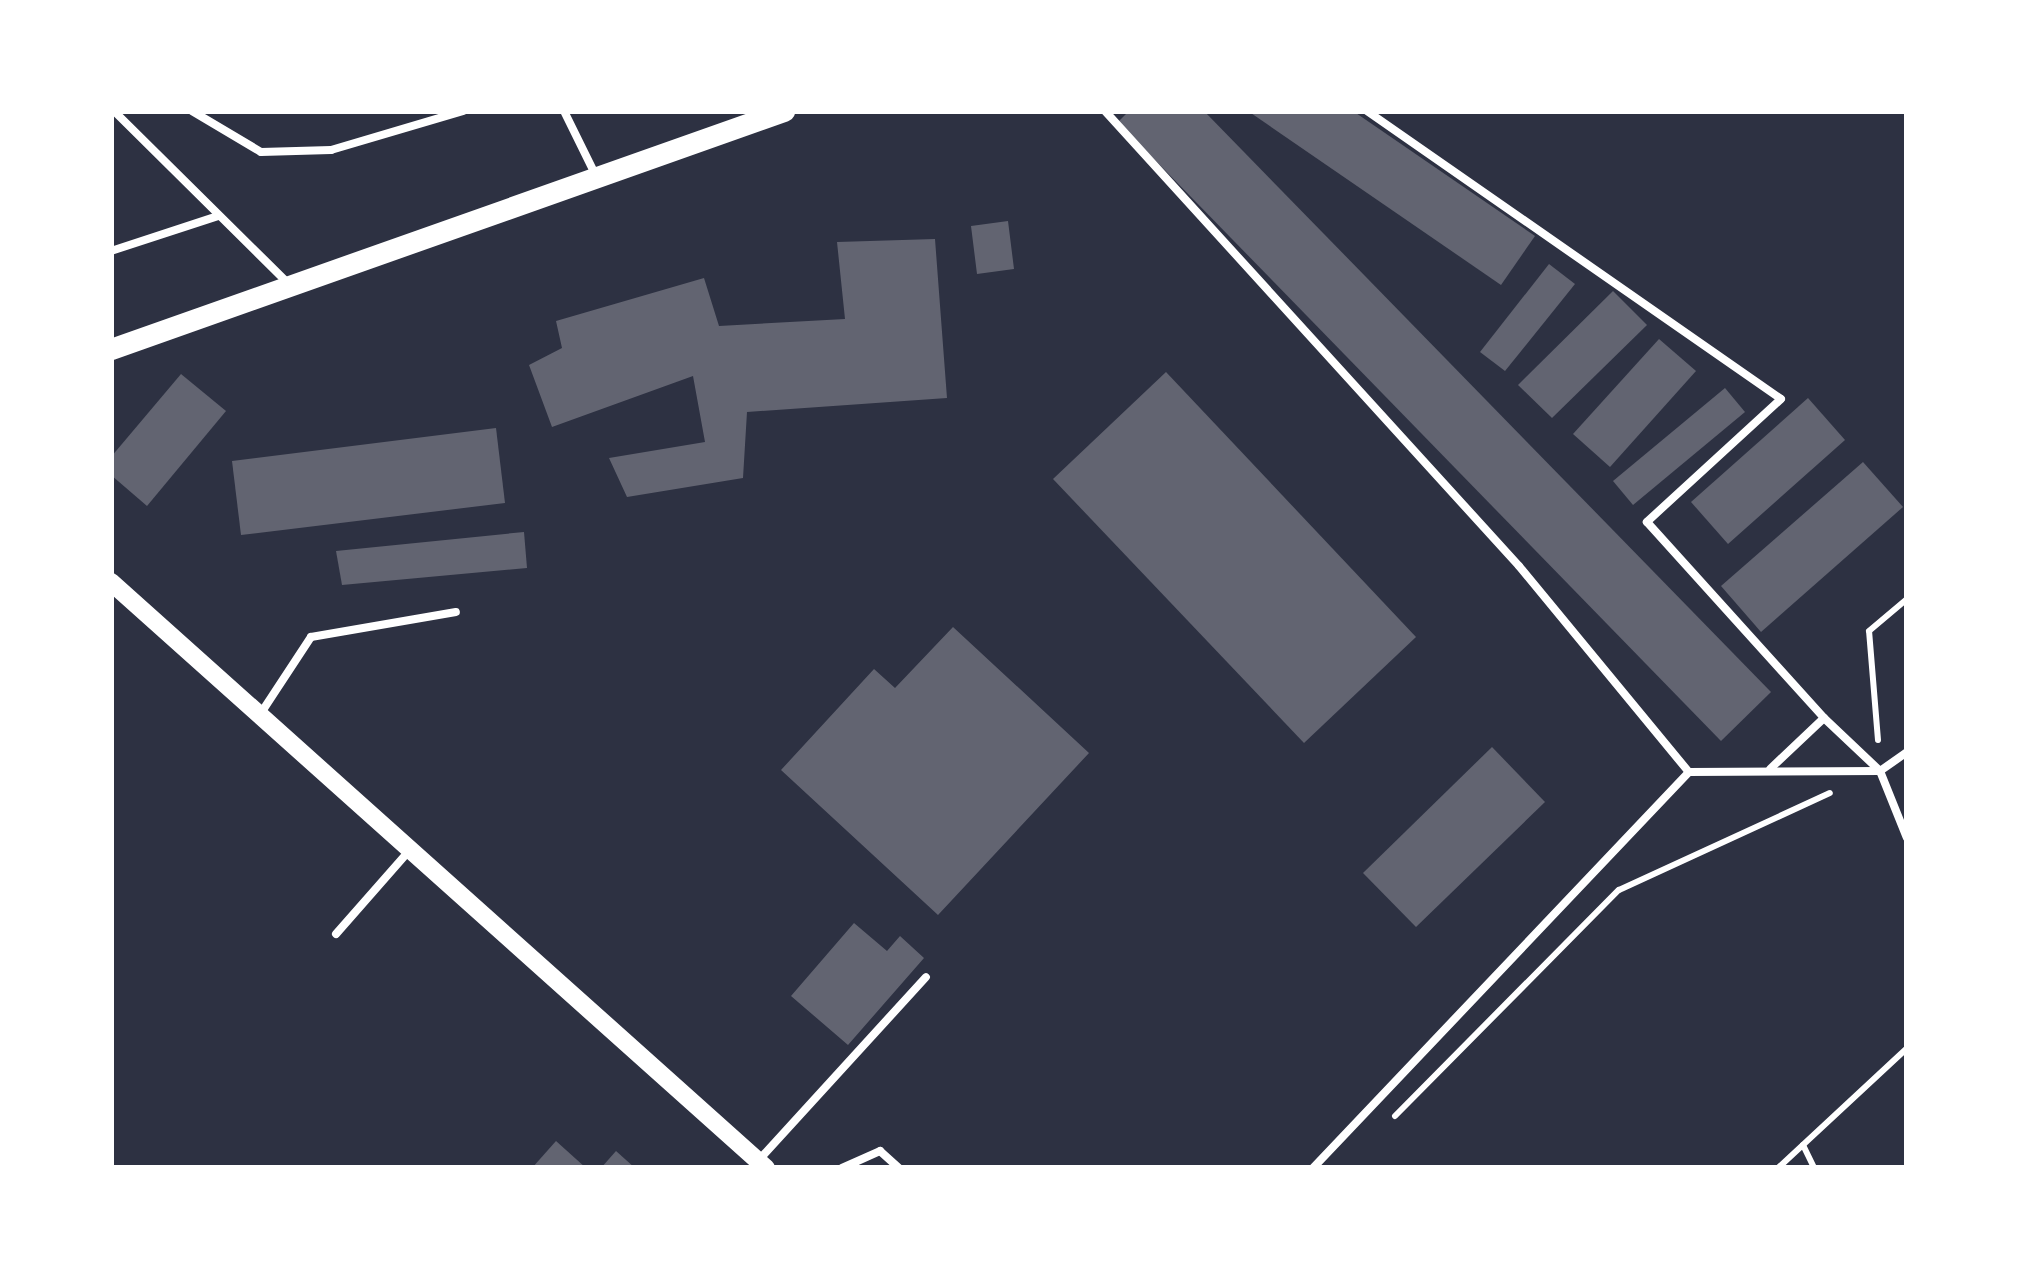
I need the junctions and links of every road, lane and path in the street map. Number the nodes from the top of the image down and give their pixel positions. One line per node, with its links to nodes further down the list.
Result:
1 (114, 111): 9 (lane)
2 (193, 111): 3 (lane)
3 (463, 111)
4 (564, 111): 8 (lane)
5 (784, 111): 8 (main road)
6 (1105, 111): 21 (lane)
7 (1366, 111): 16 (lane)
8 (597, 177): 11 (main road)
9 (219, 215): 10 (lane); 11 (lane)
10 (111, 251)
11 (290, 285): 12 (main road)
12 (111, 349)
13 (111, 581): 17 (street)
14 (1907, 599): 20 (path)
15 (456, 612): 17 (lane)
16 (1824, 718): 19 (lane); 20 (lane)
17 (255, 721): 24 (street)
18 (1907, 752): 20 (lane)
19 (1770, 770): 20 (lane); 21 (lane)
20 (1880, 770): 23 (lane)
21 (1689, 772): 33 (lane)
22 (1837, 790): 28 (path)
23 (1907, 838)
24 (409, 852): 25 (lane); 30 (street)
25 (336, 934)
26 (926, 977): 30 (lane)
27 (1907, 1048): 29 (path)
28 (1376, 1135)
29 (1802, 1145): 34 (path); 35 (path)
30 (762, 1164)
31 (842, 1168): 32 (lane)
32 (898, 1168)
33 (1313, 1168)
34 (1778, 1168)
35 (1814, 1168)

